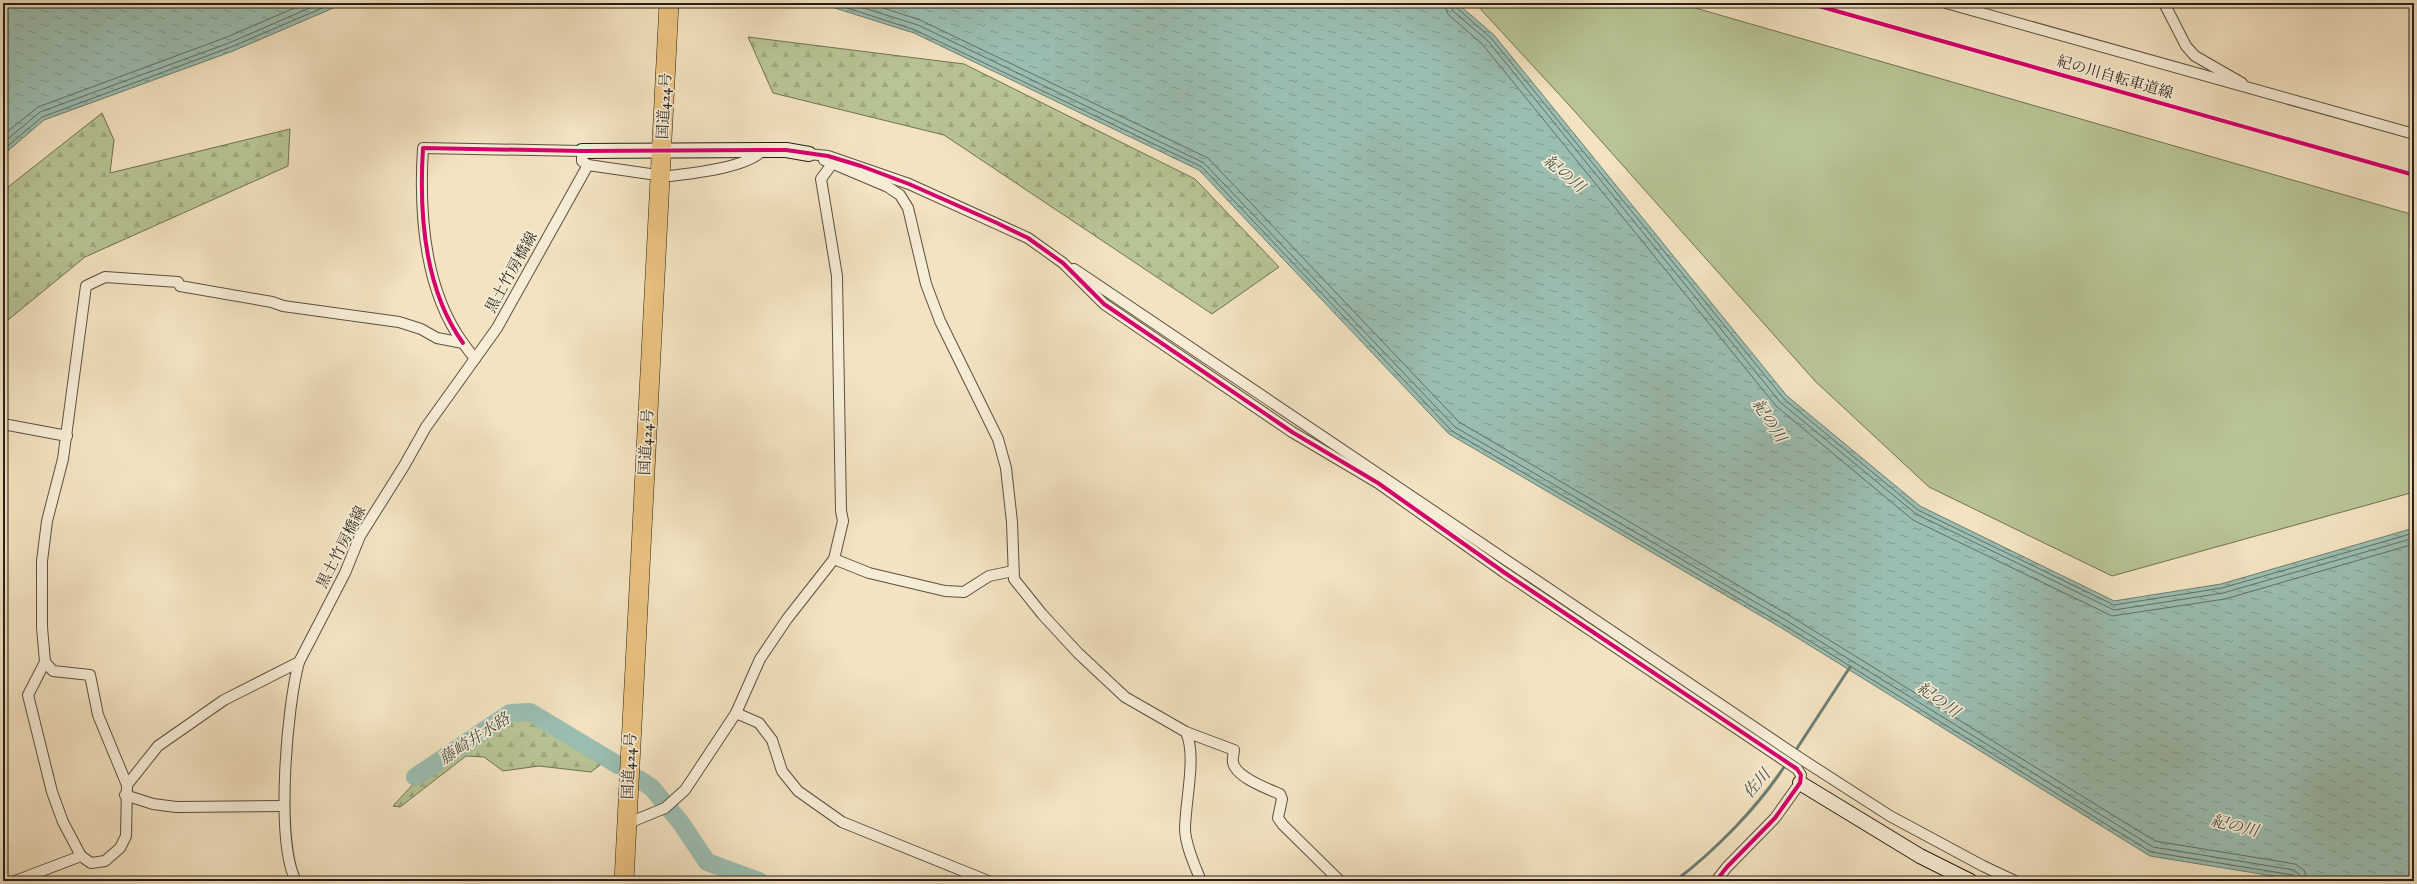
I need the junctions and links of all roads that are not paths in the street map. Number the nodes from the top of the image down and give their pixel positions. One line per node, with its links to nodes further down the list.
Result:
1 (669, 3): 6 (highway, 国道424号)
2 (1946, 3): 4 (street)
3 (2164, 3): 4 (street)
4 (2252, 89): 5 (street)
5 (2414, 134)
6 (661, 150): 7 (street); 8 (street); 29 (highway, 国道424号)
7 (762, 150): 9 (street); 13 (street)
8 (582, 151): 11 (street); 15 (street)
9 (809, 154): 10 (street); 14 (street)
10 (832, 164): 19 (street); 20 (street)
11 (588, 165): 12 (street); 16 (street, 黒土竹房橋線)
12 (650, 174)
13 (670, 176)
14 (1063, 263): 25 (street); 25 (street)
15 (463, 343): 16 (street); 18 (street)
16 (475, 359): 22 (street, 黒土竹房橋線)
17 (3, 424): 18 (street)
18 (67, 436): 21 (street)
19 (834, 559): 20 (street); 23 (street)
20 (1013, 570): 24 (street)
21 (45, 662): 27 (street); 30 (street)
22 (299, 662): 27 (street); 28 (street, 黒土竹房橋線)
23 (736, 713): 29 (street); 34 (street)
24 (1186, 732): 35 (street); 36 (street)
25 (1800, 764): 26 (street); 39 (street)
26 (1800, 783): 37 (street); 38 (street)
27 (126, 790): 28 (street); 30 (street)
28 (284, 806): 32 (street, 黒土竹房橋線)
29 (626, 824): 33 (highway, 国道424号)
30 (82, 856): 31 (street)
31 (15, 881)
32 (296, 881)
33 (624, 881)
34 (988, 881)
35 (1201, 881)
36 (1340, 881)
37 (1716, 881)
38 (1970, 881)
39 (2015, 881)

